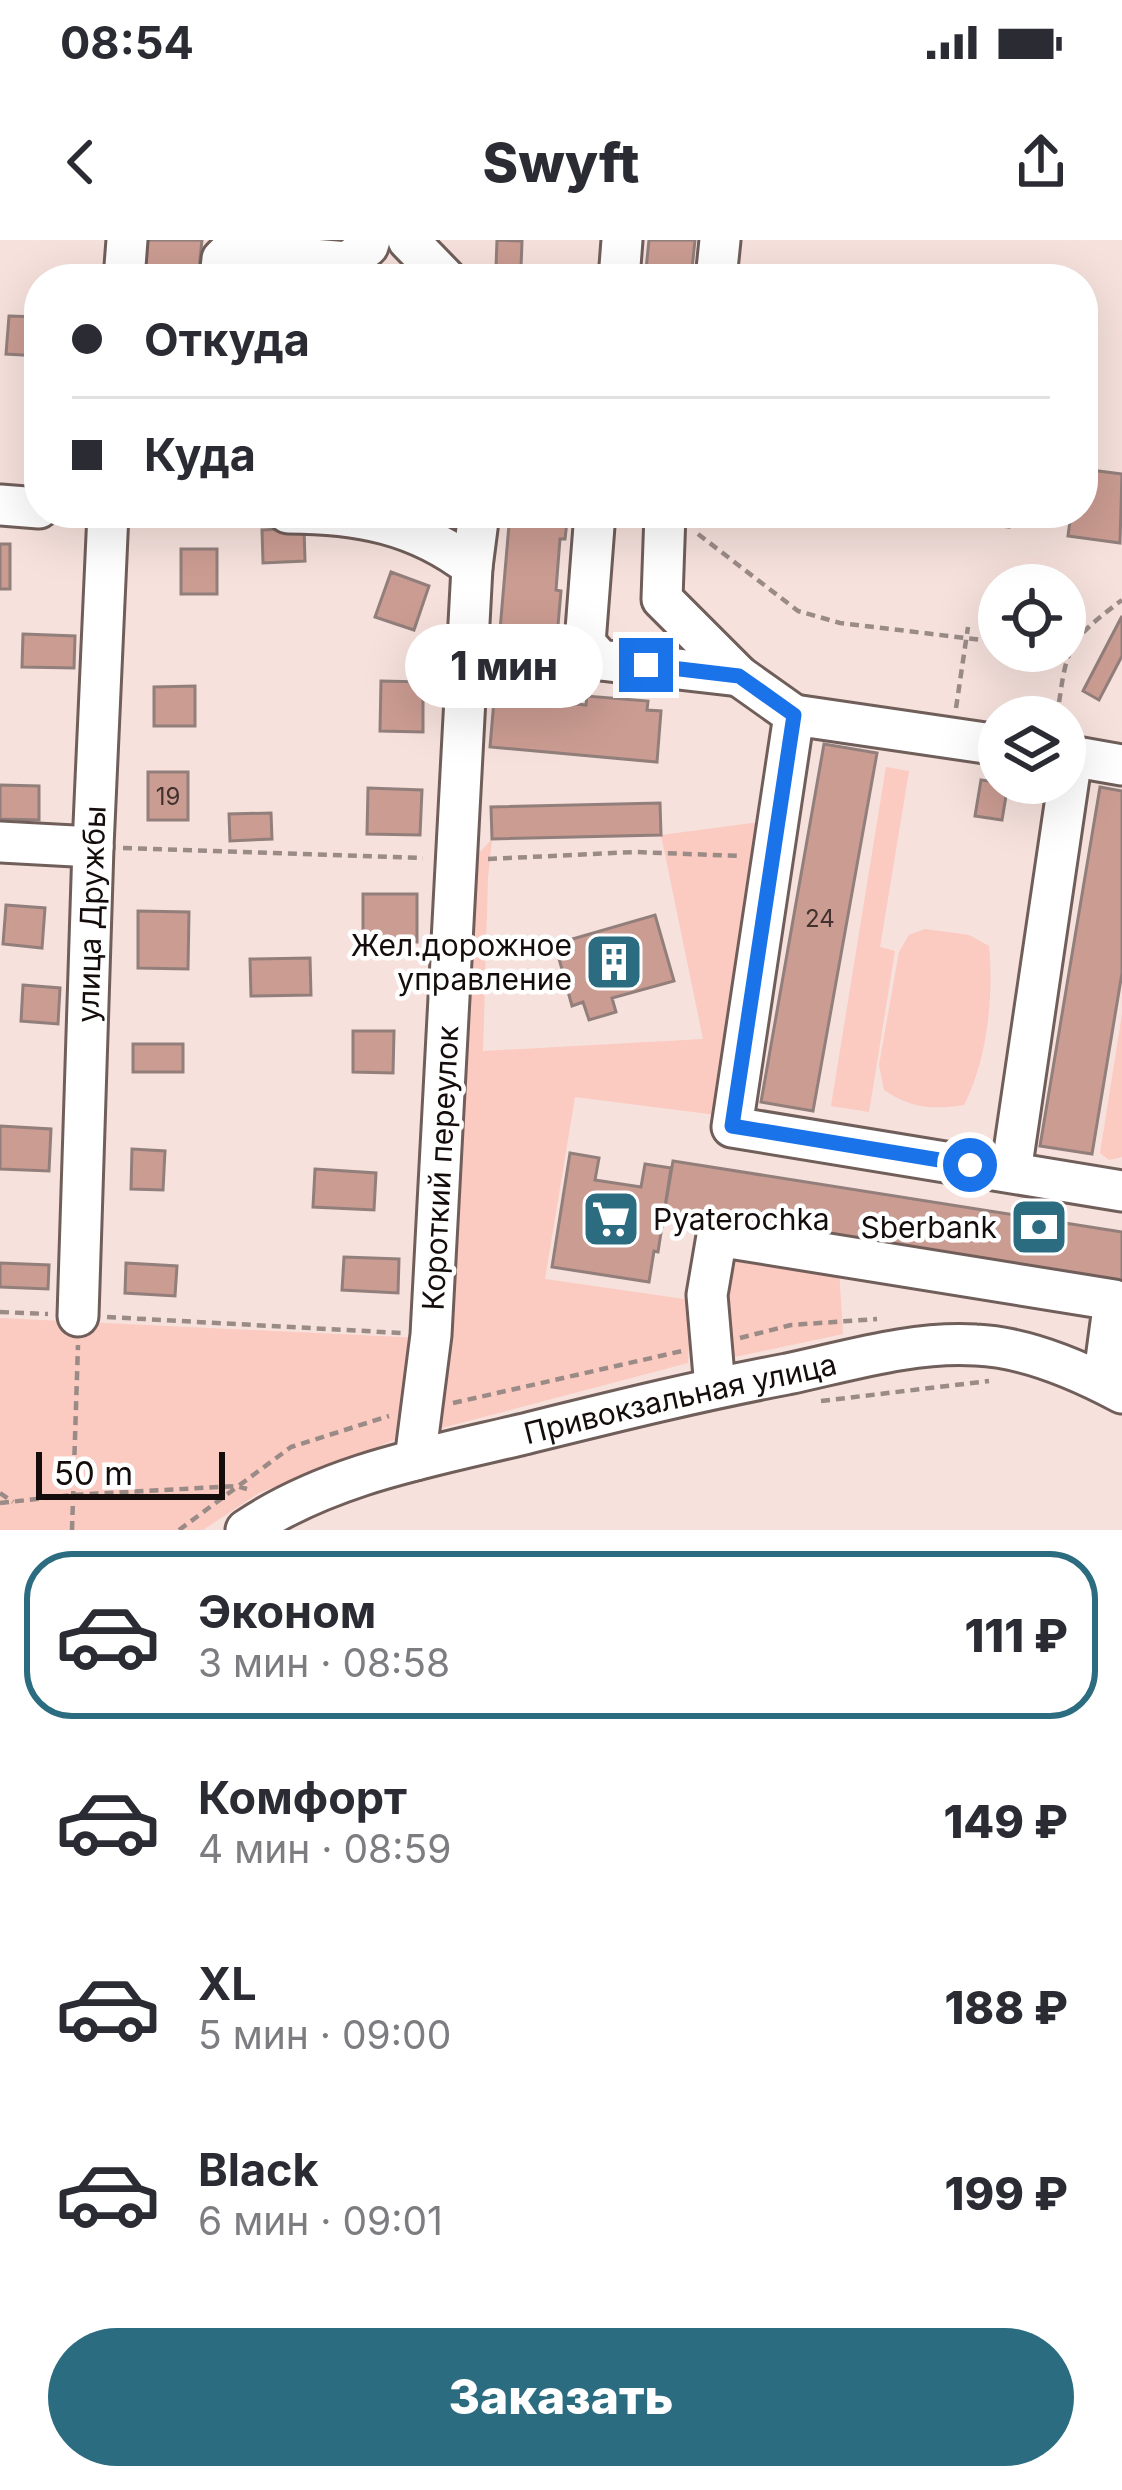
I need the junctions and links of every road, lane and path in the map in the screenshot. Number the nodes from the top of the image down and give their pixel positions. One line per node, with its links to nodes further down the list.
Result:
1 (370, 240): 5 (street)
2 (408, 240): 6 (street)
3 (420, 240): 4 (street)
4 (446, 240)
5 (222, 264)
6 (431, 264)
7 (108, 528): 27 (street, улица Дружбы)
8 (406, 528): 13 (street)
9 (477, 528): 13 (street, Короткий переулок)
10 (594, 528): 19 (street)
11 (664, 528): 19 (street)
12 (689, 528): 17 (path)
13 (472, 567): 29 (street, Короткий переулок)
14 (1122, 600): 16 (path)
15 (968, 627): 17 (path)
16 (1086, 627)
17 (966, 637): 18 (path); 21 (path)
18 (978, 639)
19 (739, 676): 20 (street)
20 (794, 715): 21 (street); 28 (street)
21 (952, 737): 22 (street)
22 (978, 741)
23 (1086, 759): 24 (street)
24 (1122, 765)
25 (1062, 804): 32 (street)
26 (0, 842): 27 (street)
27 (93, 847): 29 (path); 35 (street, улица Дружбы)
28 (773, 858): 29 (path); 32 (street)
29 (457, 860): 31 (street, Короткий переулок)
30 (484, 1033): 31 (street)
31 (447, 1051): 36 (street, Короткий переулок)
32 (1011, 1172): 33 (street)
33 (1122, 1191)
34 (0, 1312): 35 (path)
35 (79, 1316): 36 (path); 43 (path)
36 (431, 1334): 41 (street, Короткий переулок)
37 (999, 1381): 40 (path)
38 (715, 1388): 39 (street, Привокзальная улица); 39 (street); 41 (street, Привокзальная улица)
39 (1113, 1388)
40 (813, 1402)
41 (415, 1460): 46 (street, Привокзальная улица)
42 (0, 1493): 44 (path)
43 (73, 1495): 44 (path); 46 (path); 47 (path)
44 (13, 1502): 45 (path)
45 (0, 1503)
46 (252, 1511)
47 (73, 1530)

